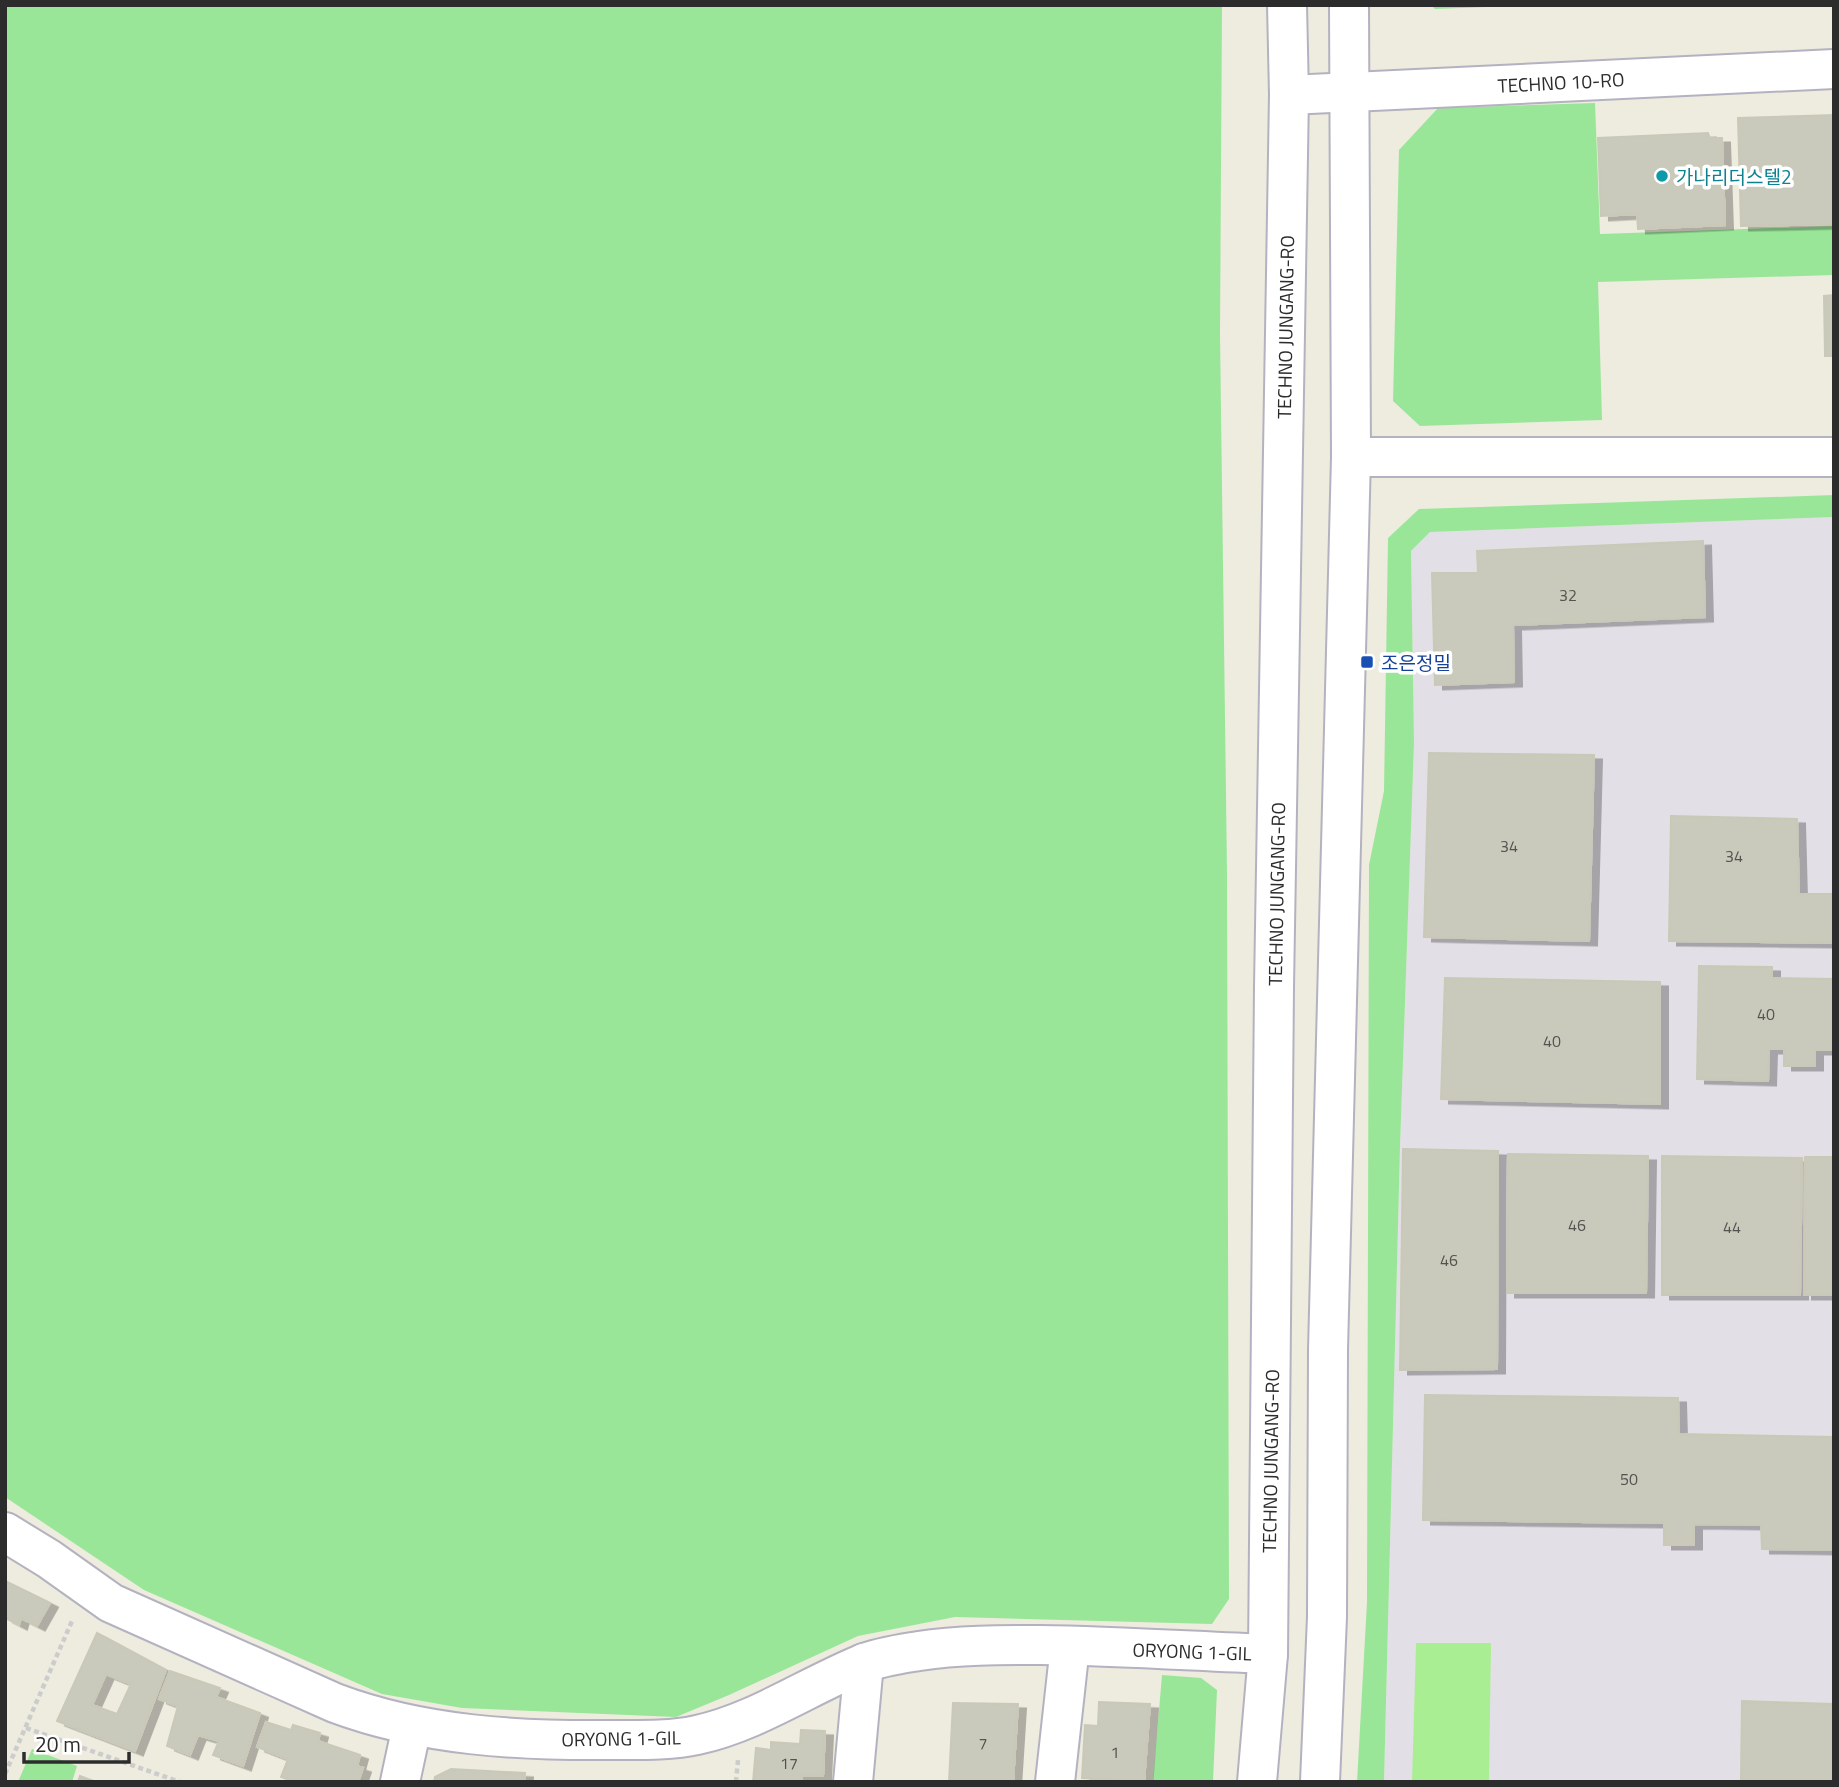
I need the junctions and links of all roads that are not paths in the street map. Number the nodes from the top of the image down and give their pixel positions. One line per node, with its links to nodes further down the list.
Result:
1 (1287, 5): 5 (main road, TECHNO JUNGANG-RO)
2 (1349, 5): 4 (main road)
3 (1834, 69): 4 (main road, TECHNO 10-RO)
4 (1350, 92): 5 (main road, TECHNO 10-RO); 6 (main road)
5 (1289, 95): 10 (main road, TECHNO JUNGANG-RO)
6 (1351, 457): 7 (main road); 17 (main road)
7 (1834, 457)
8 (5, 1532): 12 (main road, ORYONG 1-GIL)
9 (1070, 1646): 10 (main road, ORYONG 1-GIL); 11 (main road, ORYONG 1-GIL); 15 (main road)
10 (1268, 1654): 16 (main road, TECHNO JUNGANG-RO)
11 (864, 1663): 12 (main road, ORYONG 1-GIL); 14 (main road)
12 (412, 1726): 13 (main road)
13 (400, 1782)
14 (853, 1782)
15 (1055, 1782)
16 (1257, 1782)
17 (1320, 1782)

